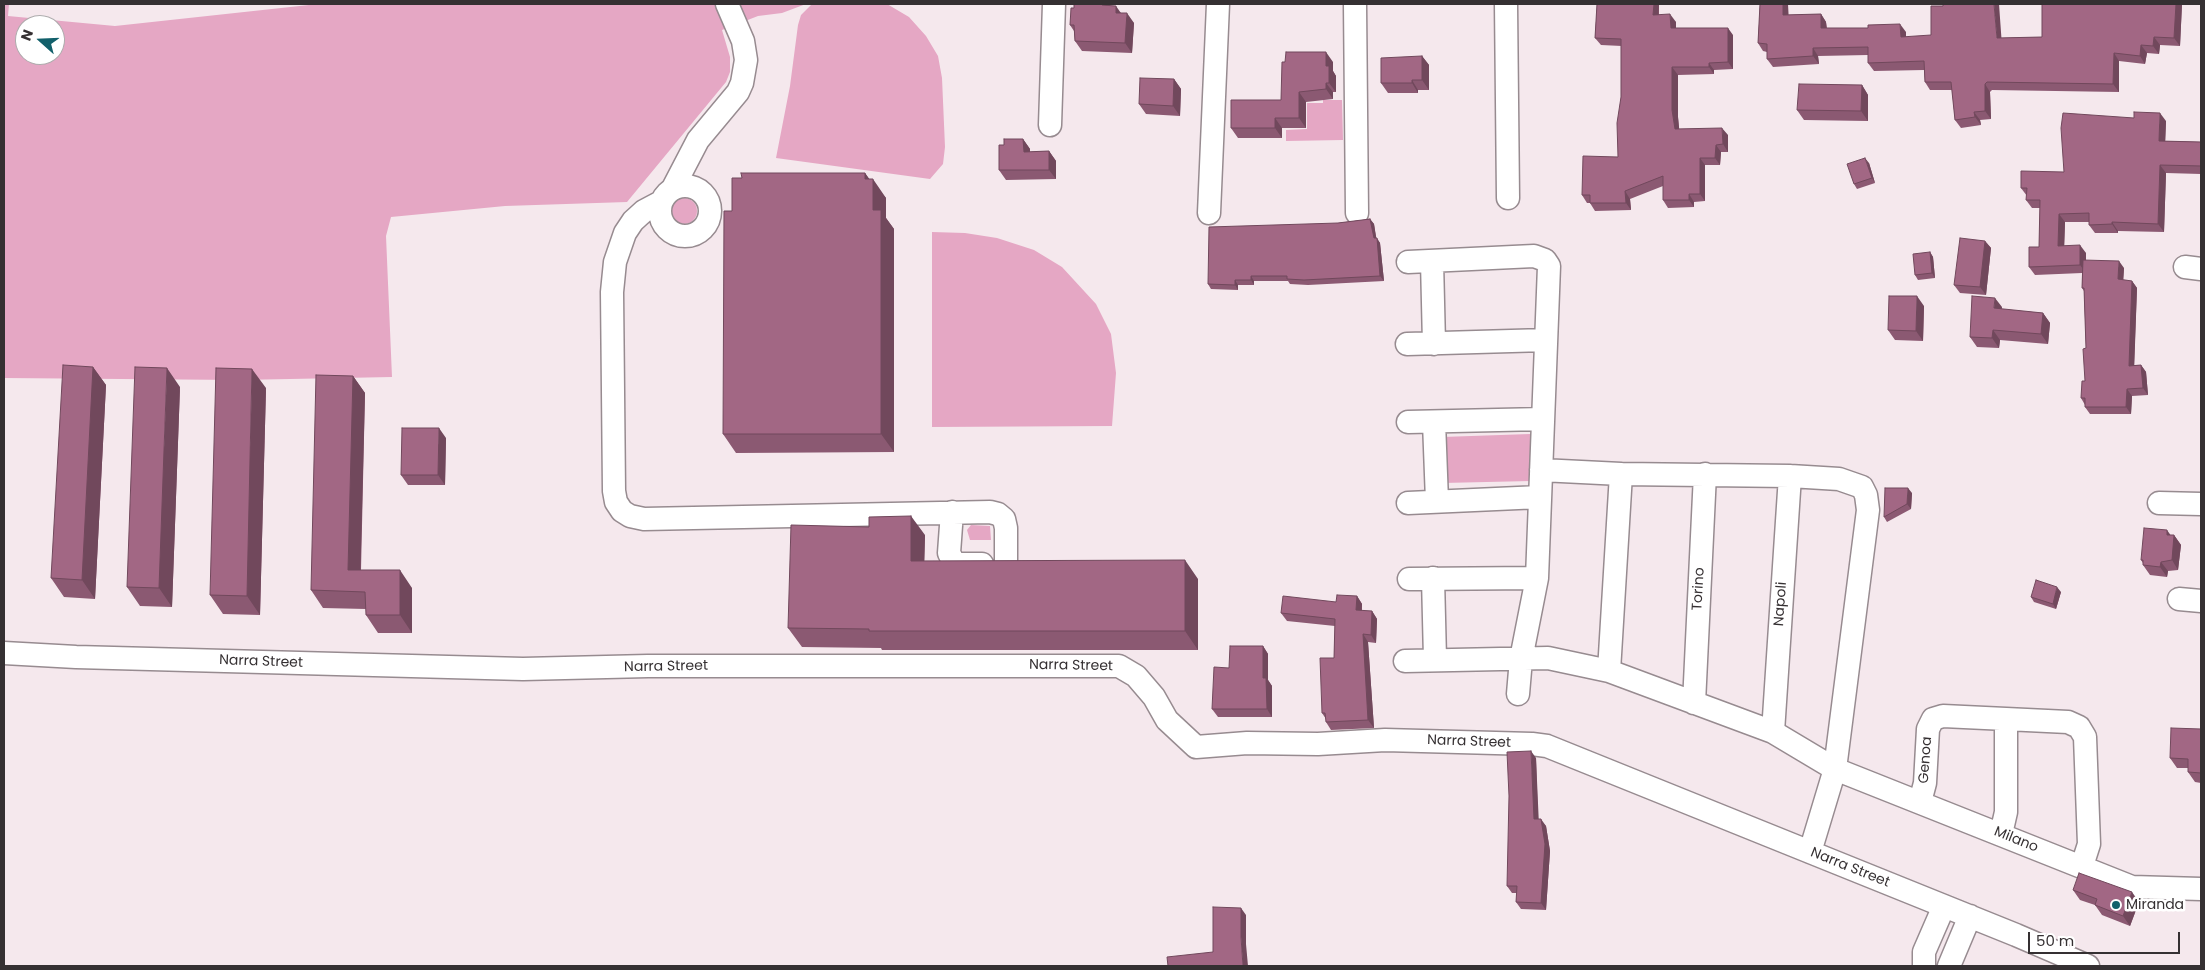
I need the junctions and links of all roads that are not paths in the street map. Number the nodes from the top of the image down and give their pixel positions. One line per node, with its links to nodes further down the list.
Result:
1 (728, 4): 27 (street)
2 (1054, 4): 6 (street)
3 (1218, 4): 8 (street)
4 (1355, 4): 9 (street)
5 (1506, 4): 7 (street)
6 (1050, 125)
7 (1508, 198)
8 (1209, 213)
9 (1358, 213)
10 (1432, 261): 11 (street); 12 (street); 14 (street)
11 (1408, 262)
12 (1546, 340): 14 (street); 15 (street)
13 (1407, 344): 14 (street)
14 (1434, 344)
15 (1543, 419): 17 (street); 18 (street)
16 (1408, 422): 17 (street)
17 (1434, 422): 23 (street)
18 (1541, 470): 19 (street); 22 (street)
19 (1621, 474): 20 (street); 37 (street)
20 (1705, 474): 21 (street); 39 (street, Torino)
21 (1790, 476): 41 (street, Napoli); 42 (street)
22 (1540, 497): 23 (street); 29 (street)
23 (1437, 501): 24 (street)
24 (1408, 502)
25 (2159, 503): 26 (street)
26 (2201, 504)
27 (952, 512): 27 (street)
28 (1433, 578): 29 (street); 30 (street); 34 (street)
29 (1537, 578): 35 (street)
30 (1408, 579)
31 (2179, 599): 32 (street)
32 (2201, 601)
33 (4, 653): 45 (street, Narra Street)
34 (1435, 659): 35 (street, Milano); 36 (street, Milano)
35 (1521, 659): 37 (street, Milano); 38 (street)
36 (1405, 660)
37 (1609, 670): 39 (street, Milano)
38 (1518, 694)
39 (1694, 703): 41 (street, Milano)
40 (2006, 719): 43 (street, Genoa); 44 (street); 46 (street)
41 (1773, 732): 42 (street, Milano)
42 (1835, 769): 43 (street, Milano); 45 (street)
43 (1920, 802): 44 (street, Milano)
44 (2001, 834): 46 (street, Milano)
45 (1810, 852): 48 (street, Narra Street)
46 (2082, 866): 47 (street, Milano)
47 (2201, 889)
48 (1944, 906): 49 (street, Narra Street); 50 (street)
49 (1970, 916): 51 (street); 52 (street, Narra Street)
50 (1924, 966)
51 (1949, 966)
52 (2088, 966)

